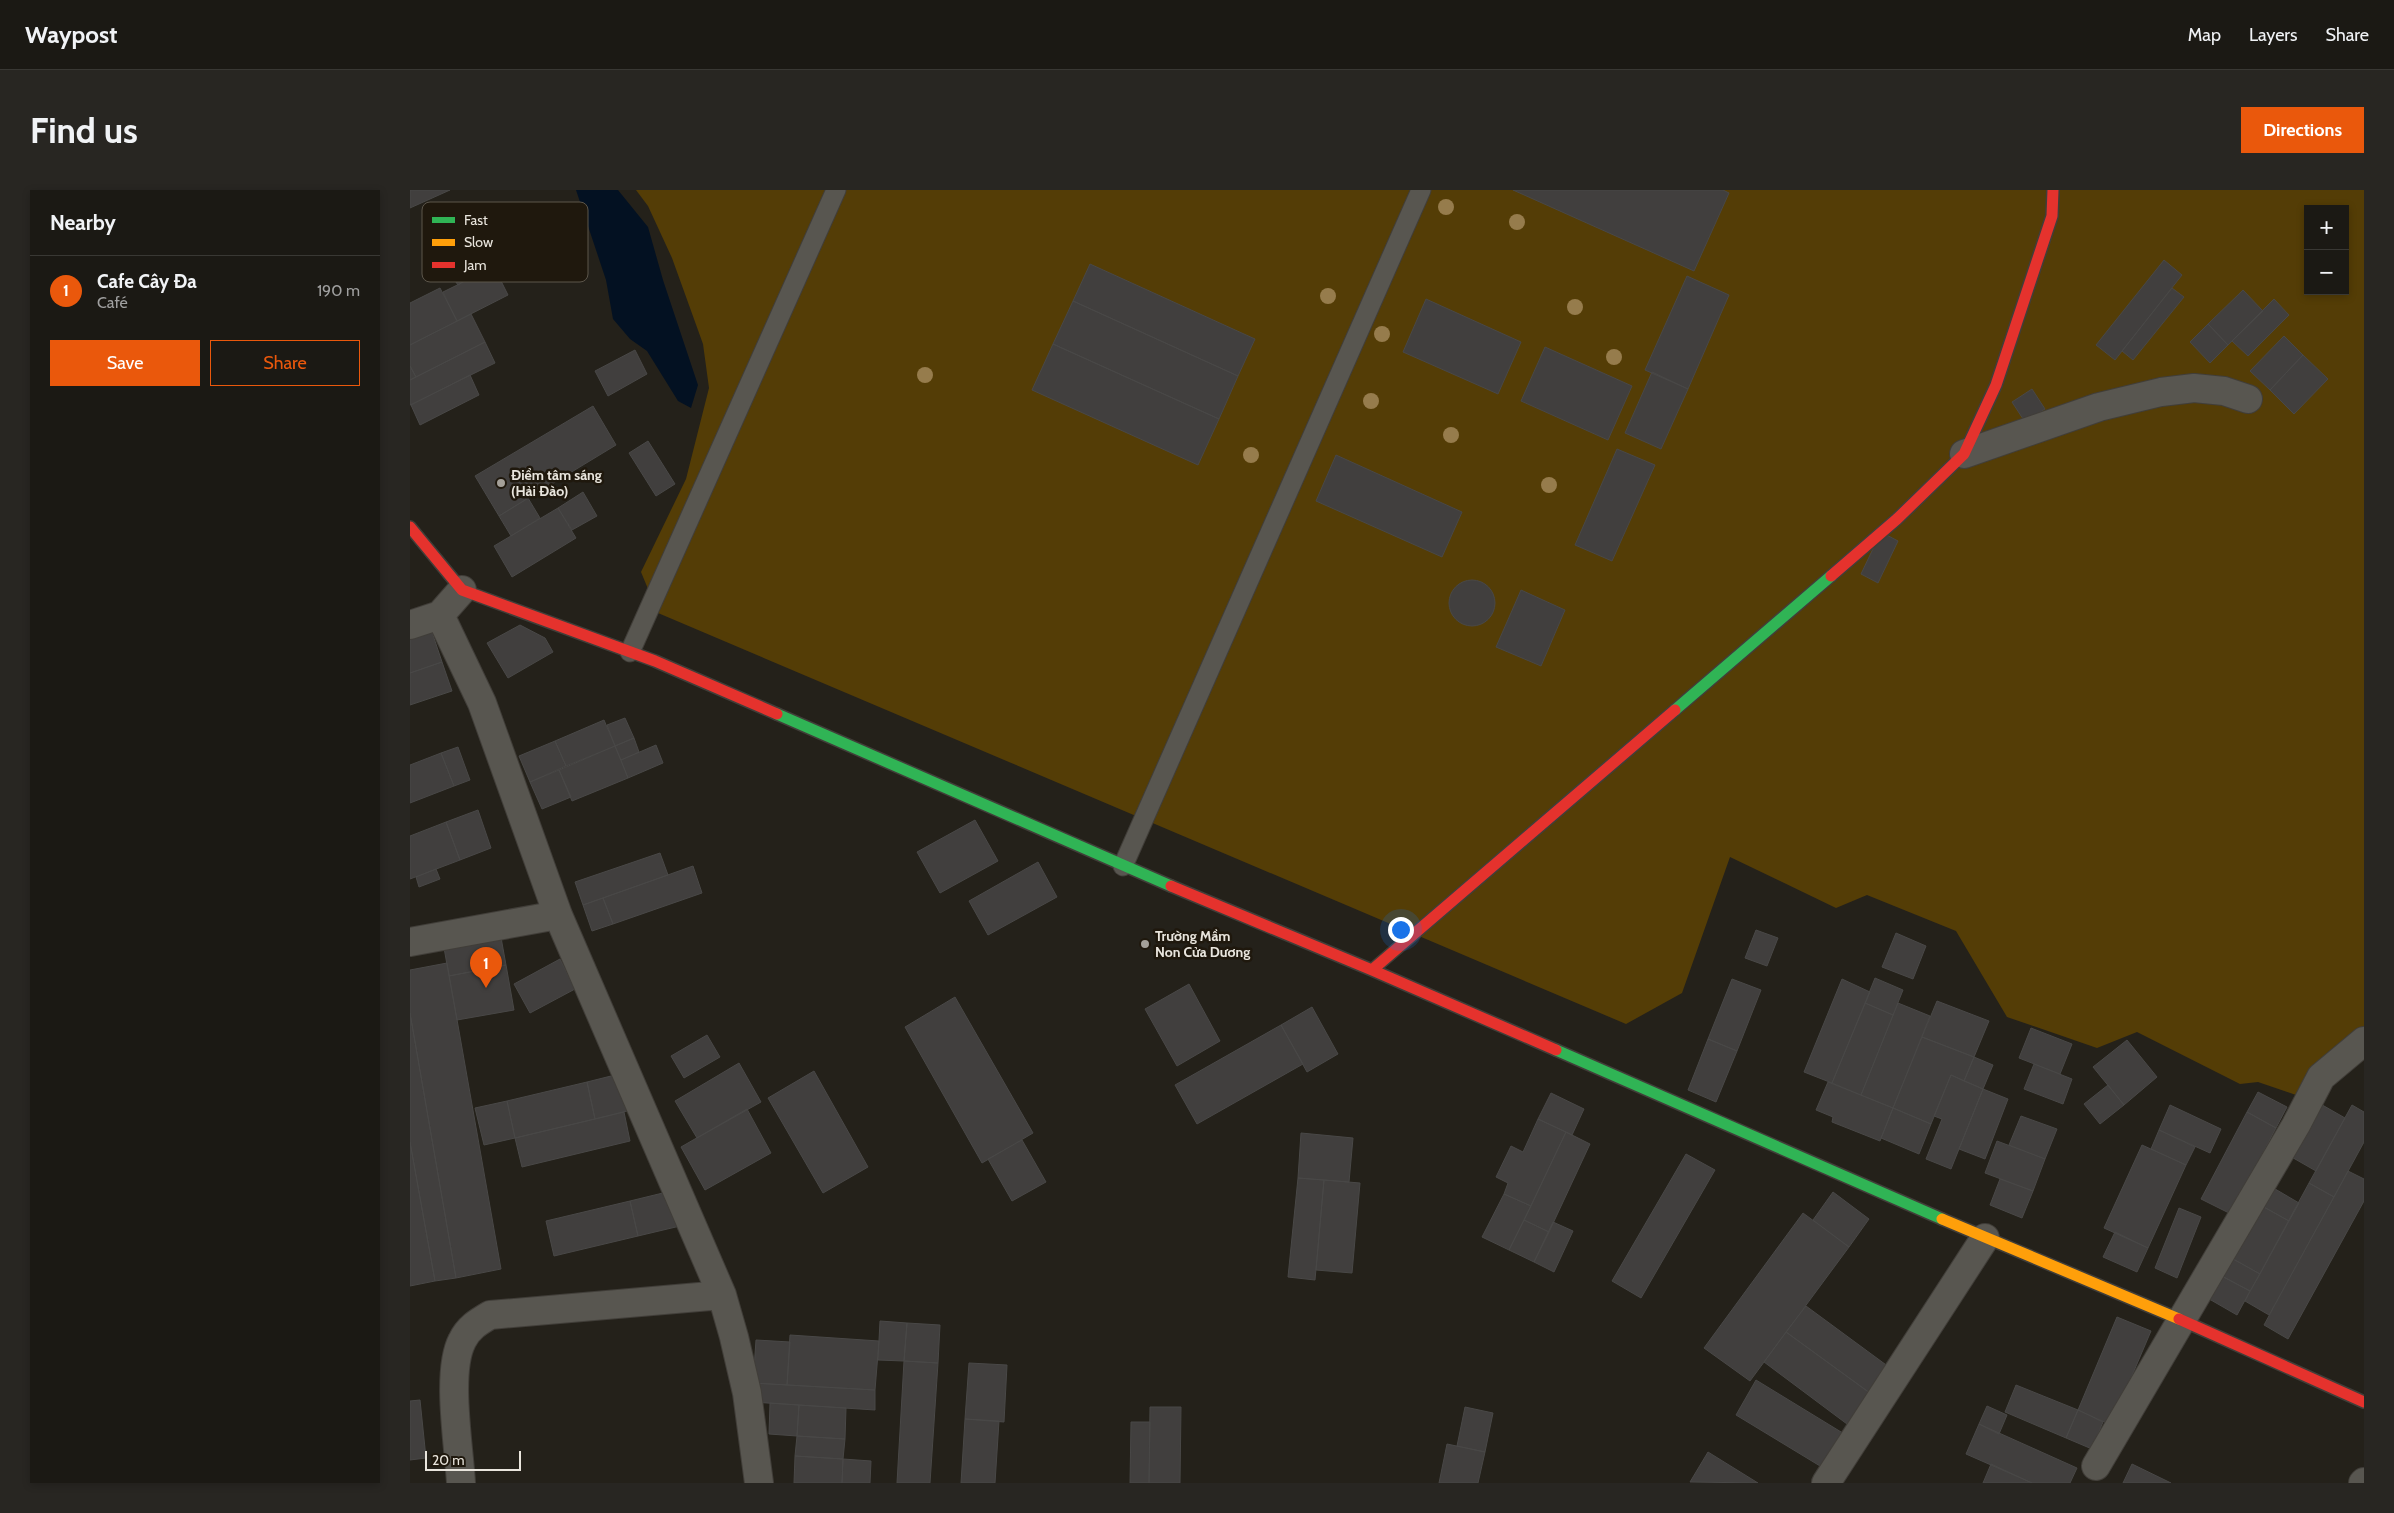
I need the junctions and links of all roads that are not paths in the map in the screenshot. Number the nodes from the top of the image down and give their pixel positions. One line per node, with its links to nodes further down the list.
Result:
1 (836, 190): 10 (lane)
2 (1421, 190): 11 (lane)
3 (2053, 190): 5 (street)
4 (2248, 399): 5 (street)
5 (1964, 454): 14 (street)
6 (410, 527): 7 (street)
7 (462, 590): 8 (street); 10 (street)
8 (440, 614): 9 (street); 12 (street)
9 (410, 625)
10 (630, 652): 11 (street)
11 (1123, 866): 14 (street)
12 (558, 915): 13 (street); 17 (street)
13 (410, 942)
14 (1372, 970): 16 (street)
15 (2364, 1041): 18 (street)
16 (1985, 1238): 18 (street); 23 (street)
17 (722, 1295): 21 (street); 22 (street)
18 (2181, 1320): 19 (street); 20 (street)
19 (2364, 1402)
20 (2096, 1466)
21 (461, 1483)
22 (759, 1483)
23 (1826, 1483)

